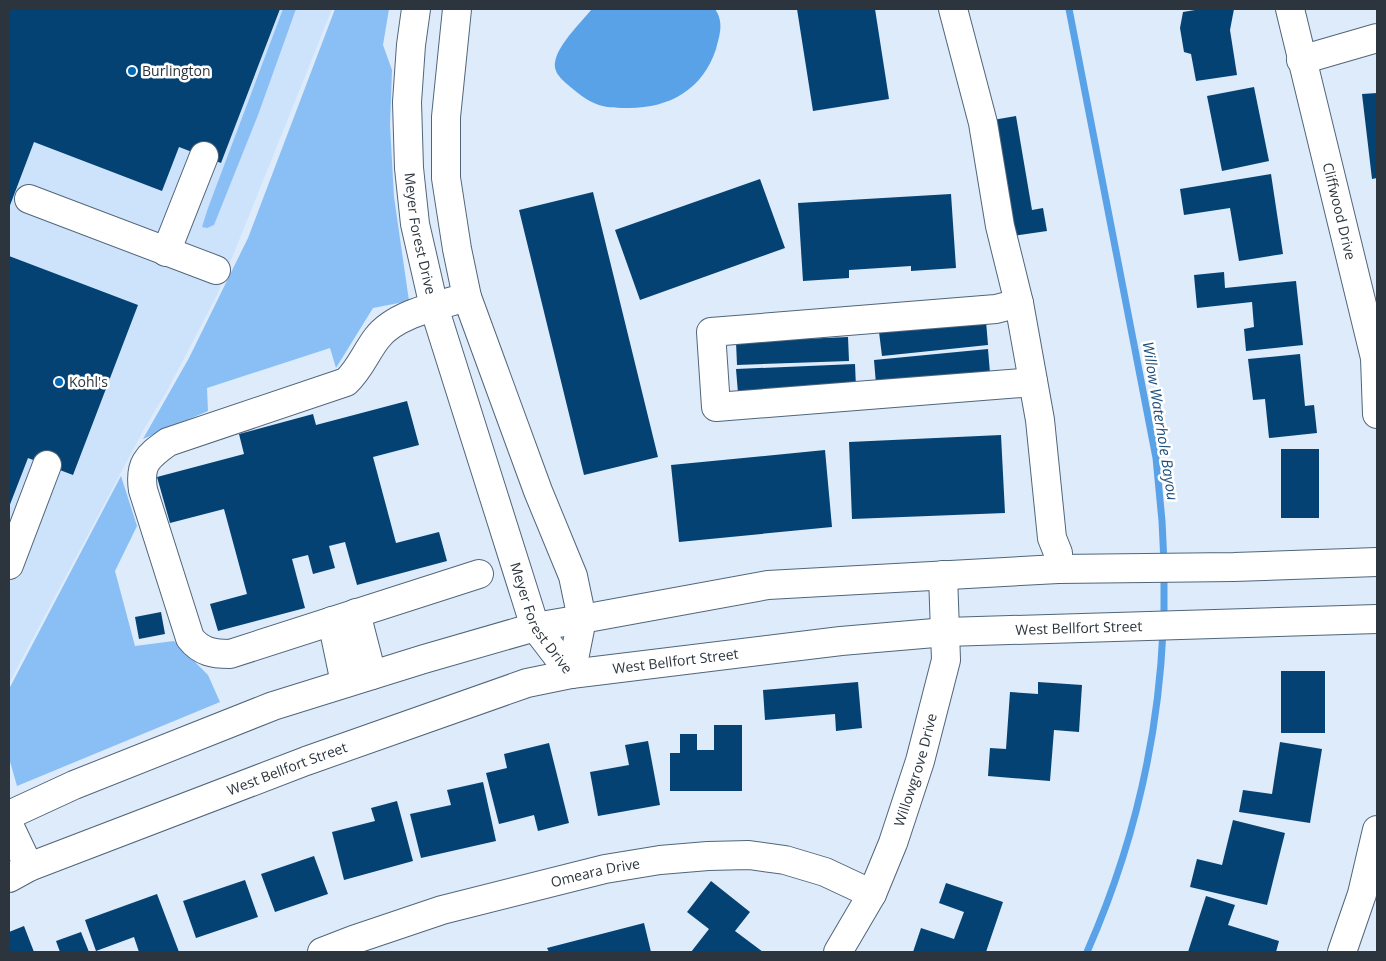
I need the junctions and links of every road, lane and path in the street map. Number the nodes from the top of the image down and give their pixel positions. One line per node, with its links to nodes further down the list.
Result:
1 (416, 9): 13 (street, Meyer Forest Drive)
2 (457, 9): 11 (street, Meyer Forest Drive)
3 (953, 9): 12 (street)
4 (1290, 9): 6 (street, Cliffwood Drive)
5 (1377, 38): 6 (street)
6 (1301, 60): 14 (street, Cliffwood Drive)
7 (204, 156): 9 (street)
8 (29, 199): 9 (street)
9 (166, 252): 10 (street)
10 (216, 270)
11 (468, 297): 13 (street); 24 (street, Meyer Forest Drive)
12 (1019, 303): 15 (street); 15 (street)
13 (434, 307): 23 (street); 26 (street, Meyer Forest Drive)
14 (1376, 358): 16 (street, Cliffwood Drive)
15 (1032, 382): 20 (street)
16 (1377, 414)
17 (47, 465): 19 (street)
18 (1377, 562): 20 (street)
19 (9, 564)
20 (1058, 569): 22 (street)
21 (479, 574): 23 (street)
22 (943, 575): 24 (street); 27 (street, Willowgrove Drive)
23 (344, 617): 29 (street); 30 (street)
24 (582, 619): 26 (street); 28 (street, Meyer Forest Drive)
25 (1377, 620): 27 (street, West Bellfort Street)
26 (535, 627): 28 (street, Meyer Forest Drive); 29 (street)
27 (946, 632): 28 (street, West Bellfort Street); 35 (street, Willowgrove Drive)
28 (571, 674): 34 (street, West Bellfort Street)
29 (372, 675): 30 (street)
30 (346, 683): 31 (street)
31 (9, 815)
32 (9, 825): 34 (street)
33 (1377, 830): 38 (street)
34 (19, 873)
35 (872, 894): 36 (street, Omeara Drive); 37 (street, Willowgrove Drive)
36 (322, 952)
37 (838, 952)
38 (1342, 952)

